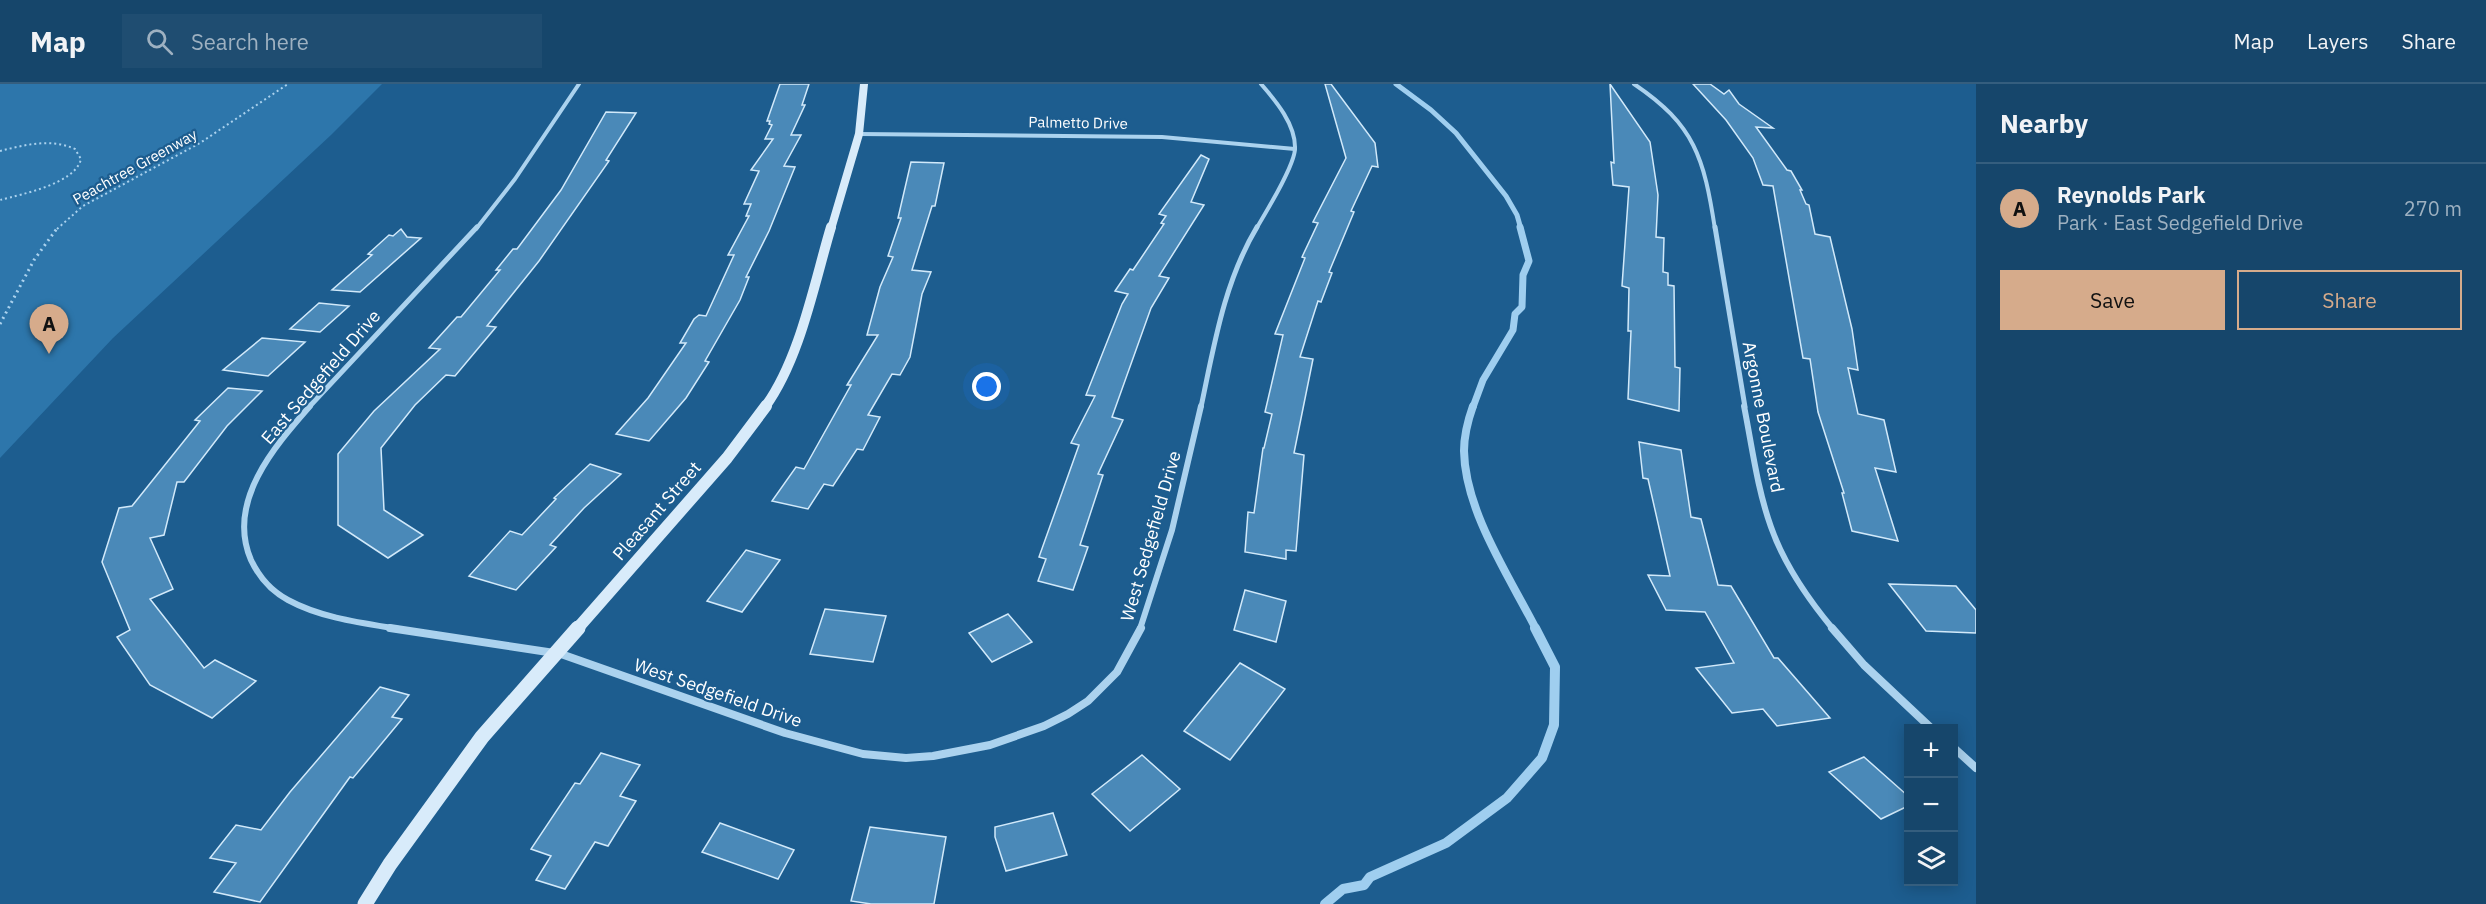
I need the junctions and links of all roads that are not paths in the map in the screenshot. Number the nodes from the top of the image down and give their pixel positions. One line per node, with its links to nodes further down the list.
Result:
1 (579, 84): 7 (street, East Sedgefield Drive)
2 (864, 84): 5 (street, Pleasant Street)
3 (1261, 84): 6 (street)
4 (1634, 84): 8 (street, Argonne Boulevard)
5 (860, 134): 6 (street, Palmetto Drive); 7 (street, Pleasant Street)
6 (1295, 149): 7 (street, West Sedgefield Drive)
7 (557, 653): 11 (street, Pleasant Street)
8 (1926, 724)
9 (1958, 752): 10 (street)
10 (1976, 768)
11 (365, 904)

